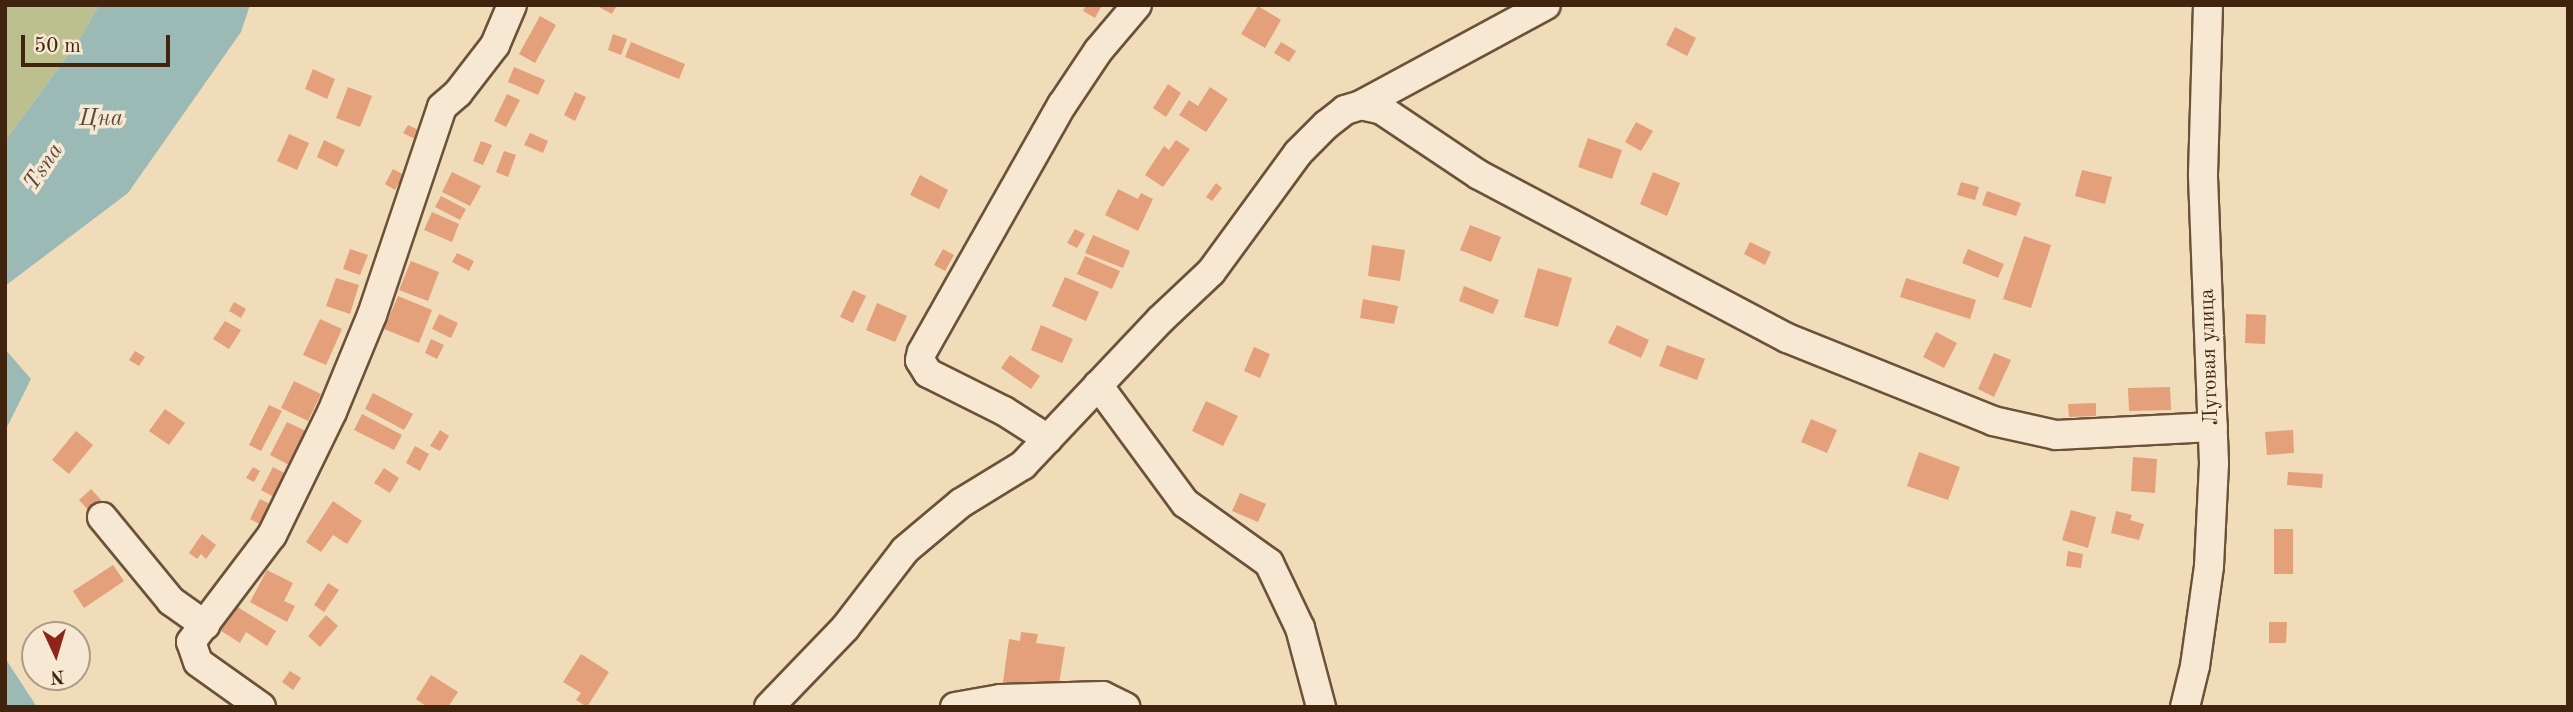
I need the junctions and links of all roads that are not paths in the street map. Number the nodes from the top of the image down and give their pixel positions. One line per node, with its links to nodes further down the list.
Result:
1 (513, 5): 10 (street)
2 (1137, 5): 8 (street)
3 (1546, 5): 5 (street)
4 (2208, 5): 7 (street, Луговая улица)
5 (1361, 105): 6 (street); 7 (street)
6 (1098, 385): 8 (street); 15 (street)
7 (2213, 427): 16 (street, Луговая улица)
8 (1048, 439): 12 (street)
9 (102, 517): 10 (street)
10 (205, 625): 11 (street)
11 (261, 707)
12 (769, 707)
13 (955, 707): 14 (street)
14 (1126, 707)
15 (1321, 707)
16 (2185, 707)

